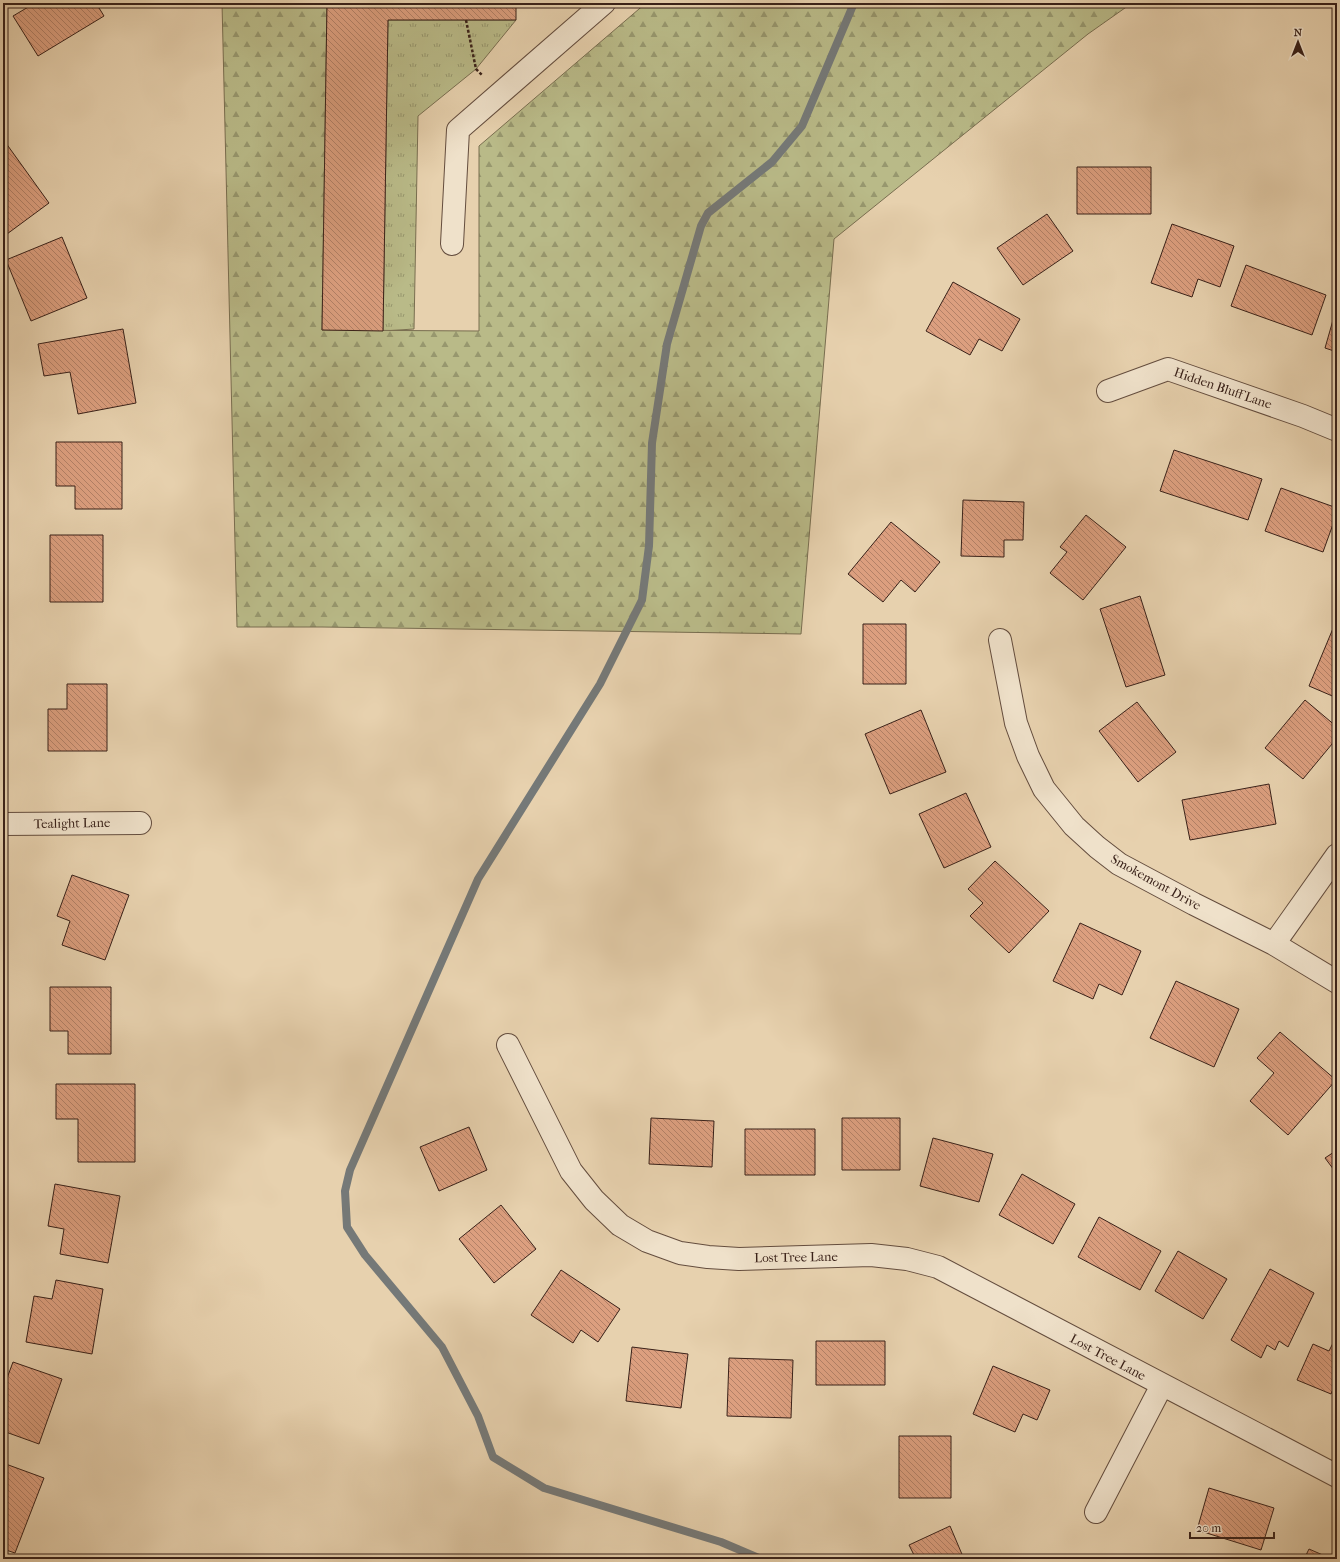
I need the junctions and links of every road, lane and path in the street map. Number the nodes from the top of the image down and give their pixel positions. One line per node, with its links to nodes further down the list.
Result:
1 (604, 3): 3 (street)
2 (466, 20): 3 (path)
3 (500, 93): 4 (street)
4 (452, 244)
5 (1108, 391): 6 (street, Hidden Bluff Lane)
6 (1337, 430)
7 (1000, 640): 11 (street, Smokemont Drive)
8 (140, 823): 9 (street, Tealight Lane)
9 (3, 824)
10 (1337, 855): 11 (street)
11 (1274, 944): 12 (street, Smokemont Drive)
12 (1337, 982)
13 (508, 1045): 14 (street, Lost Tree Lane)
14 (1162, 1385): 15 (street, Lost Tree Lane); 16 (street, Lost Tree Lane)
15 (1337, 1476)
16 (1096, 1512)

